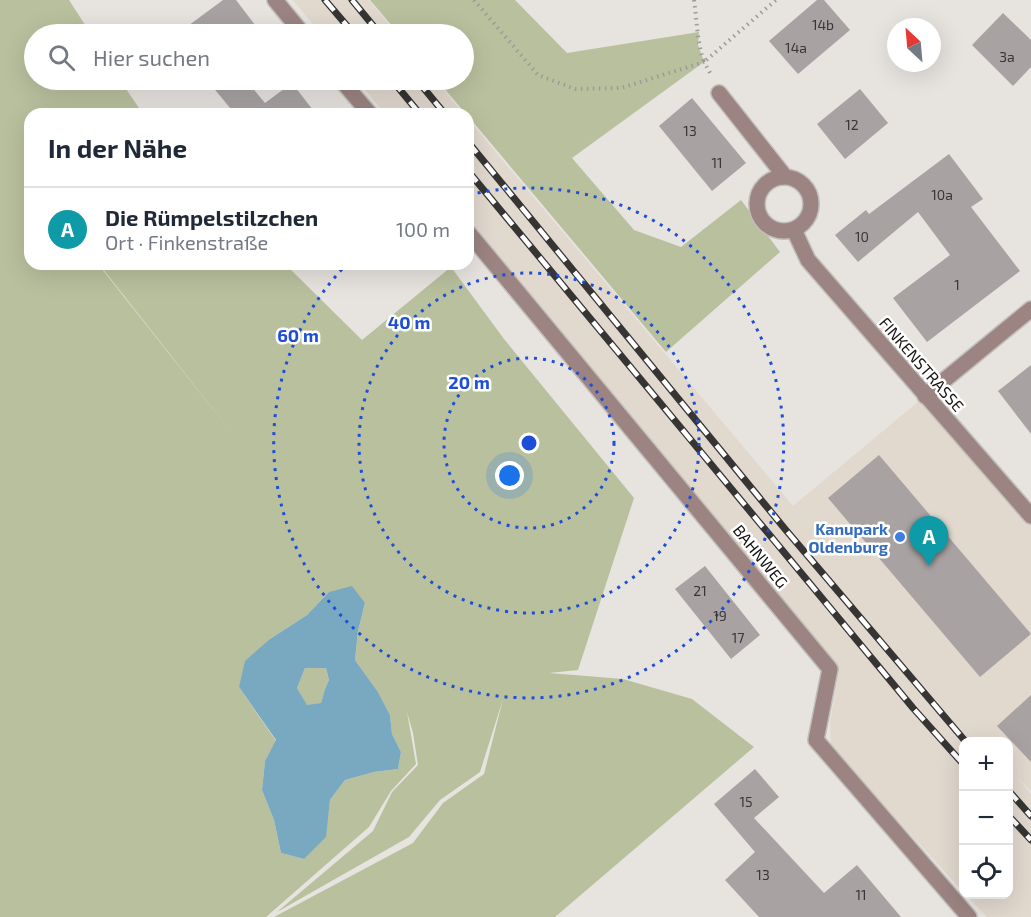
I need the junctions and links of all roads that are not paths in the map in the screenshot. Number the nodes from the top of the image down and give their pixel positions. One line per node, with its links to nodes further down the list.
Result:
1 (274, 0): 2 (street)
2 (294, 24)
3 (350, 90): 5 (street)
4 (719, 93): 6 (street)
5 (365, 108)
6 (782, 177): 7 (street); 7 (street)
7 (794, 230): 10 (street, FINKENSTRASSE)
8 (474, 239): 12 (street, BAHNWEG)
9 (1031, 309): 10 (street)
10 (925, 396): 11 (street, FINKENSTRASSE)
11 (1031, 516)
12 (969, 917)

